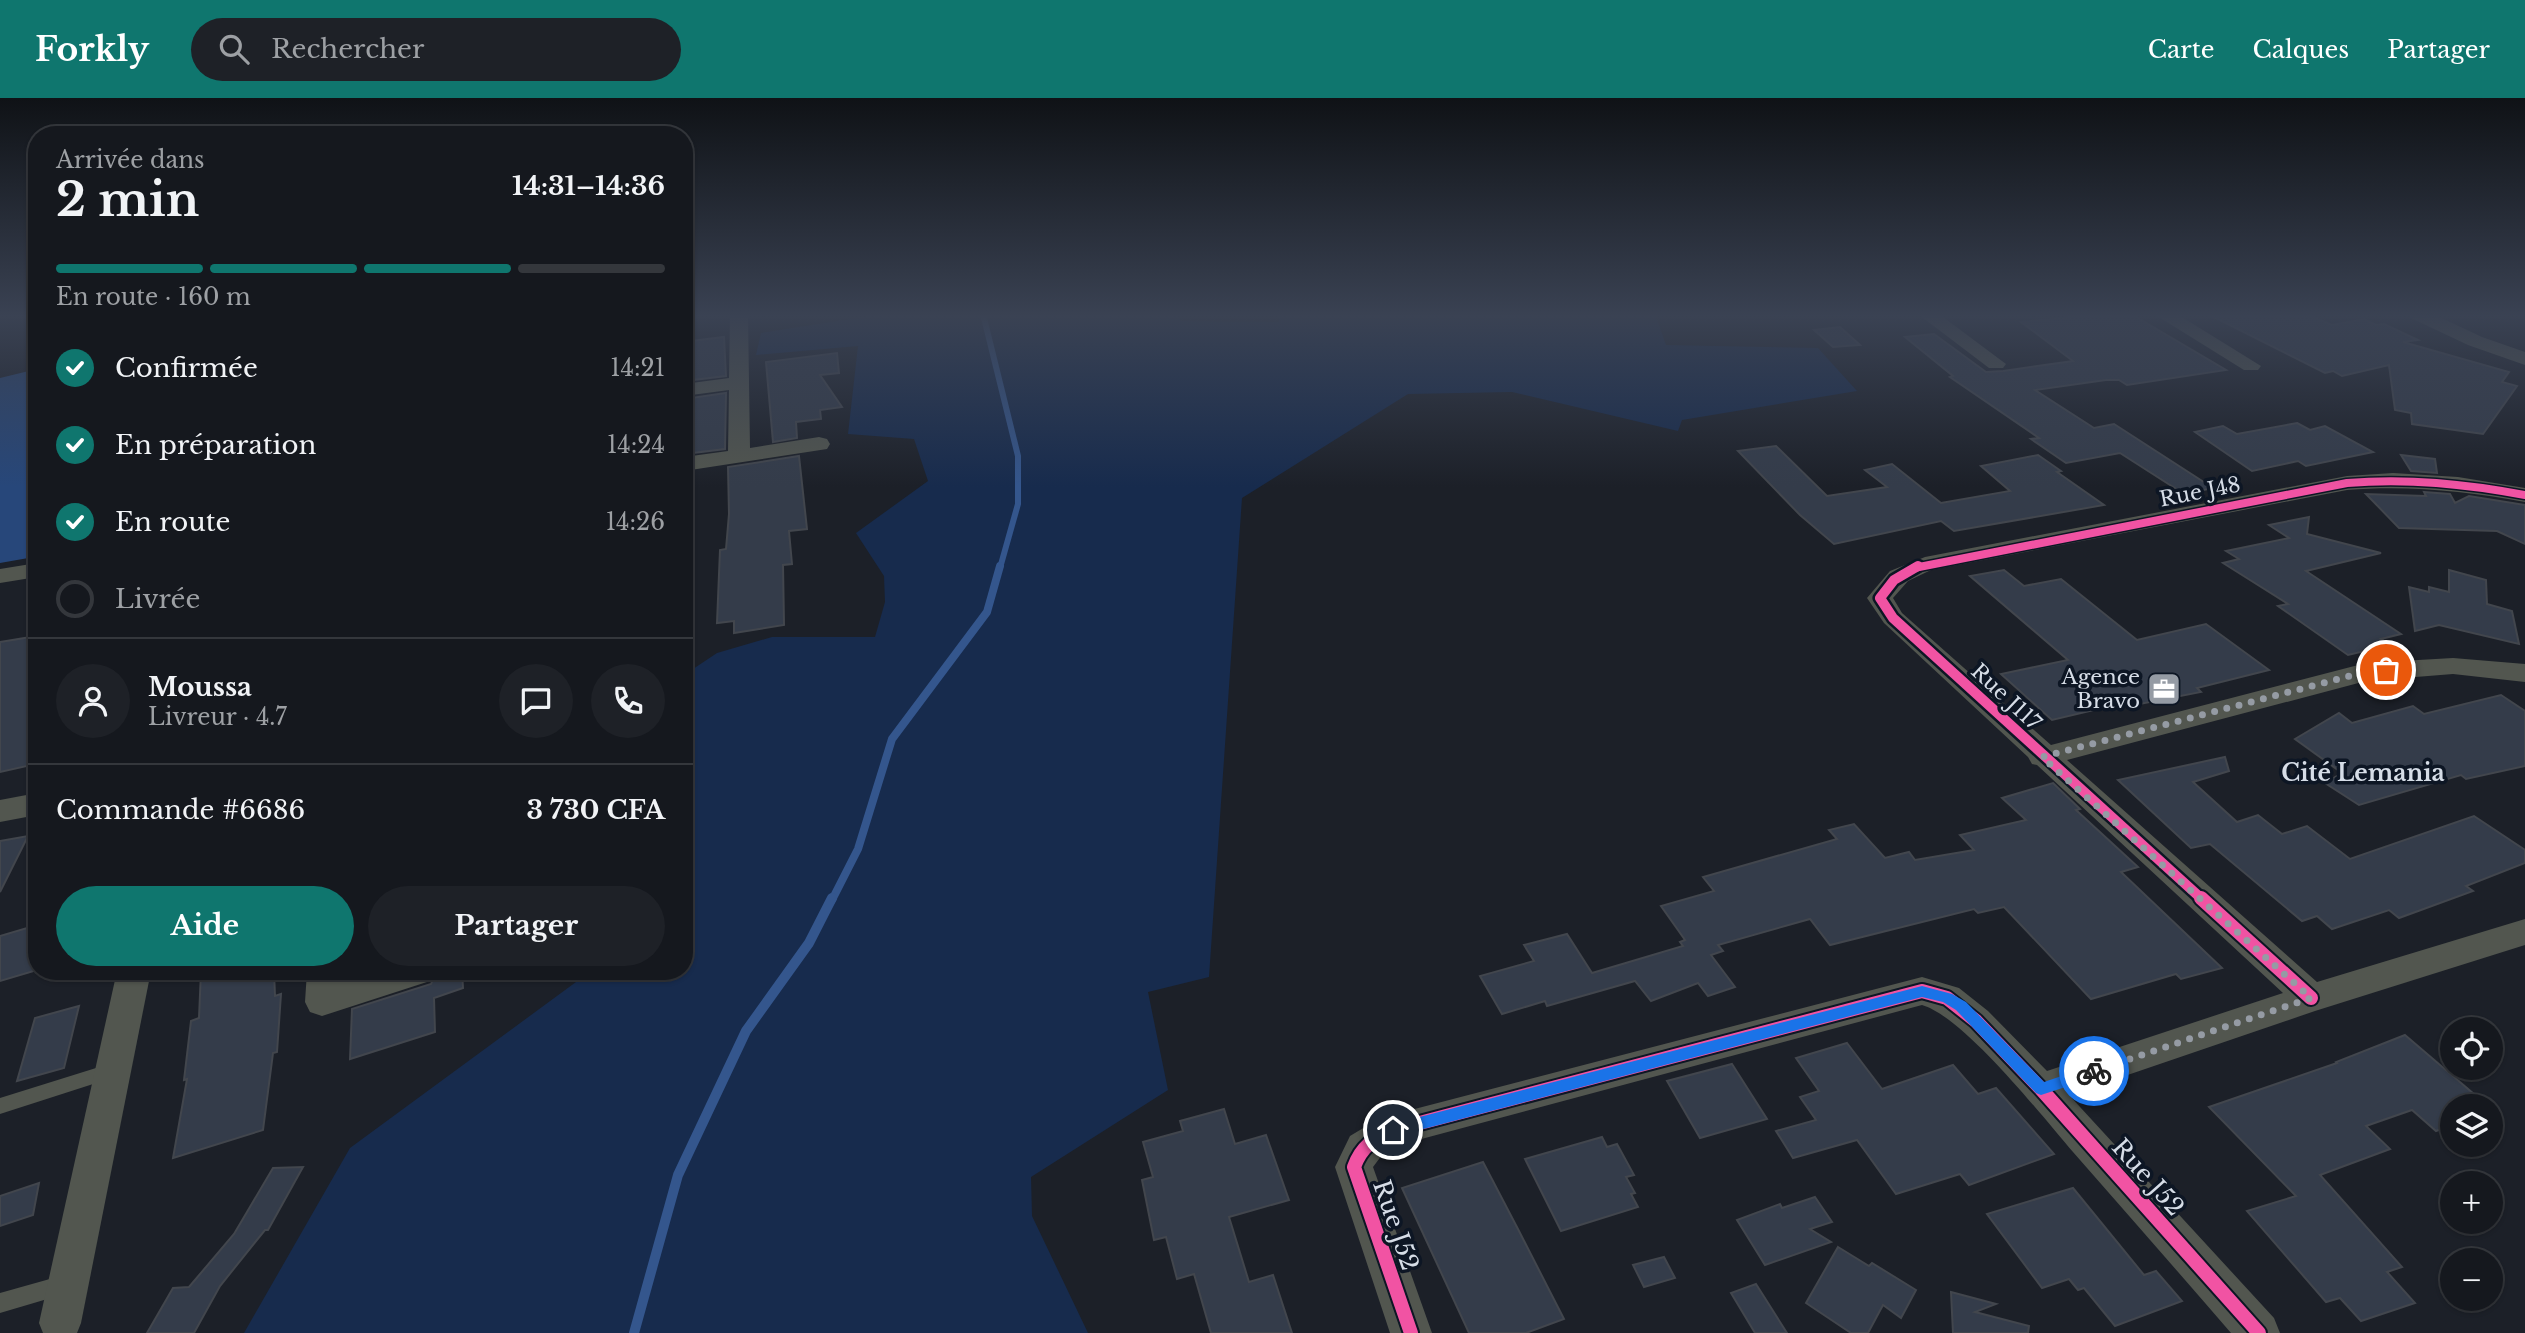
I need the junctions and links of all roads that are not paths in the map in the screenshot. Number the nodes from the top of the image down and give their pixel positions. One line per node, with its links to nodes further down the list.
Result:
1 (739, 372): 2 (street)
2 (739, 383): 3 (street); 5 (street)
3 (693, 389)
4 (819, 443): 5 (street)
5 (739, 456): 6 (street)
6 (693, 463)
7 (2525, 495): 10 (street, Rue J48)
8 (28, 571): 9 (street)
9 (0, 576)
10 (1888, 583): 12 (street, Rue J117)
11 (2525, 673): 12 (street)
12 (2042, 757): 19 (street, Rue J117)
13 (28, 806): 14 (street)
14 (0, 811)
15 (2525, 932): 19 (street)
16 (132, 980): 20 (street)
17 (323, 980): 18 (street)
18 (390, 980)
19 (2311, 998): 21 (street)
20 (113, 1070): 22 (lane); 23 (street)
21 (2041, 1089): 26 (street, Rue J52); 27 (street, Rue J52)
22 (0, 1105)
23 (68, 1283): 24 (lane); 25 (street)
24 (0, 1303)
25 (60, 1323)
26 (1411, 1333)
27 (2259, 1333)

